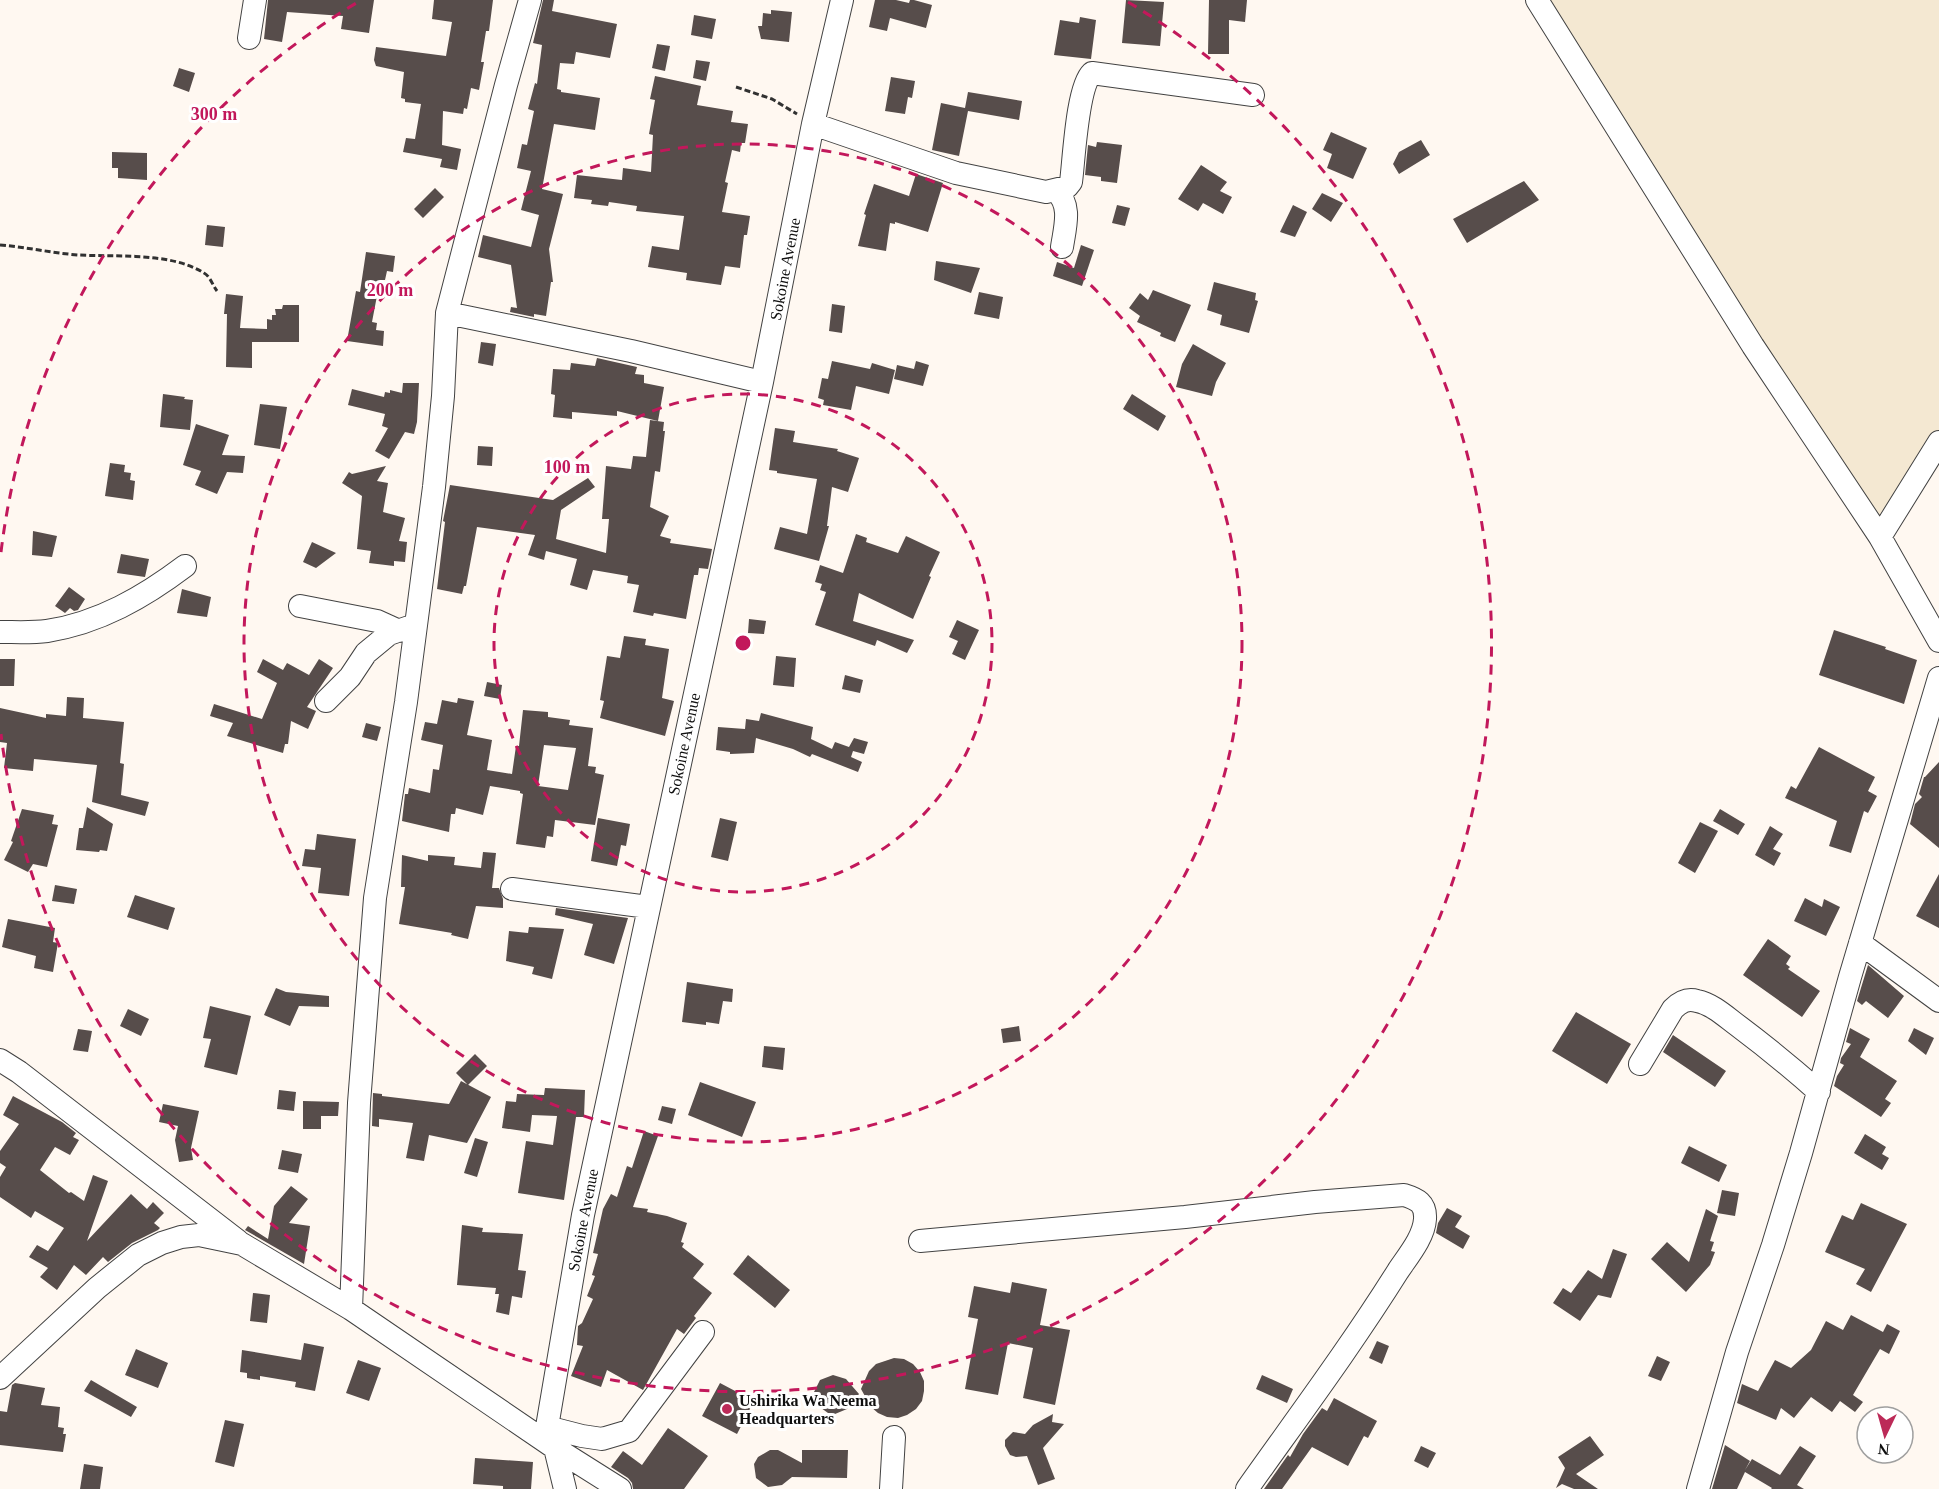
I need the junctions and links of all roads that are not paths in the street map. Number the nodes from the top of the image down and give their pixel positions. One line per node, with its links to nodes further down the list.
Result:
1 (255, 0): 5 (street)
2 (530, 0): 10 (street)
3 (842, 0): 7 (street, Sokoine Avenue)
4 (1537, 0): 13 (street)
5 (249, 38)
6 (1253, 95): 8 (street)
7 (813, 124): 8 (street); 11 (street, Sokoine Avenue)
8 (1056, 191): 9 (street)
9 (1062, 247)
10 (447, 313): 11 (street); 16 (street)
11 (762, 382): 22 (street, Sokoine Avenue)
12 (1939, 442): 13 (street)
13 (1880, 537): 18 (street)
14 (185, 566): 17 (street)
15 (300, 606): 16 (street)
16 (407, 628): 20 (street); 30 (street)
17 (0, 632)
18 (1939, 642)
19 (1939, 678): 23 (street)
20 (326, 701)
21 (512, 889): 22 (street)
22 (648, 907): 33 (street, Sokoine Avenue)
23 (1860, 943): 24 (street); 27 (street)
24 (1939, 1001)
25 (0, 1060): 29 (street)
26 (1641, 1064): 27 (street)
27 (1819, 1092): 39 (street)
28 (920, 1241): 38 (street)
29 (242, 1244): 30 (street); 32 (street)
30 (351, 1309): 33 (street)
31 (703, 1332): 33 (street)
32 (0, 1378)
33 (551, 1437): 35 (street, Sokoine Avenue); 36 (street)
34 (894, 1437): 37 (street)
35 (565, 1489)
36 (620, 1489)
37 (891, 1489)
38 (1247, 1489)
39 (1698, 1489)

